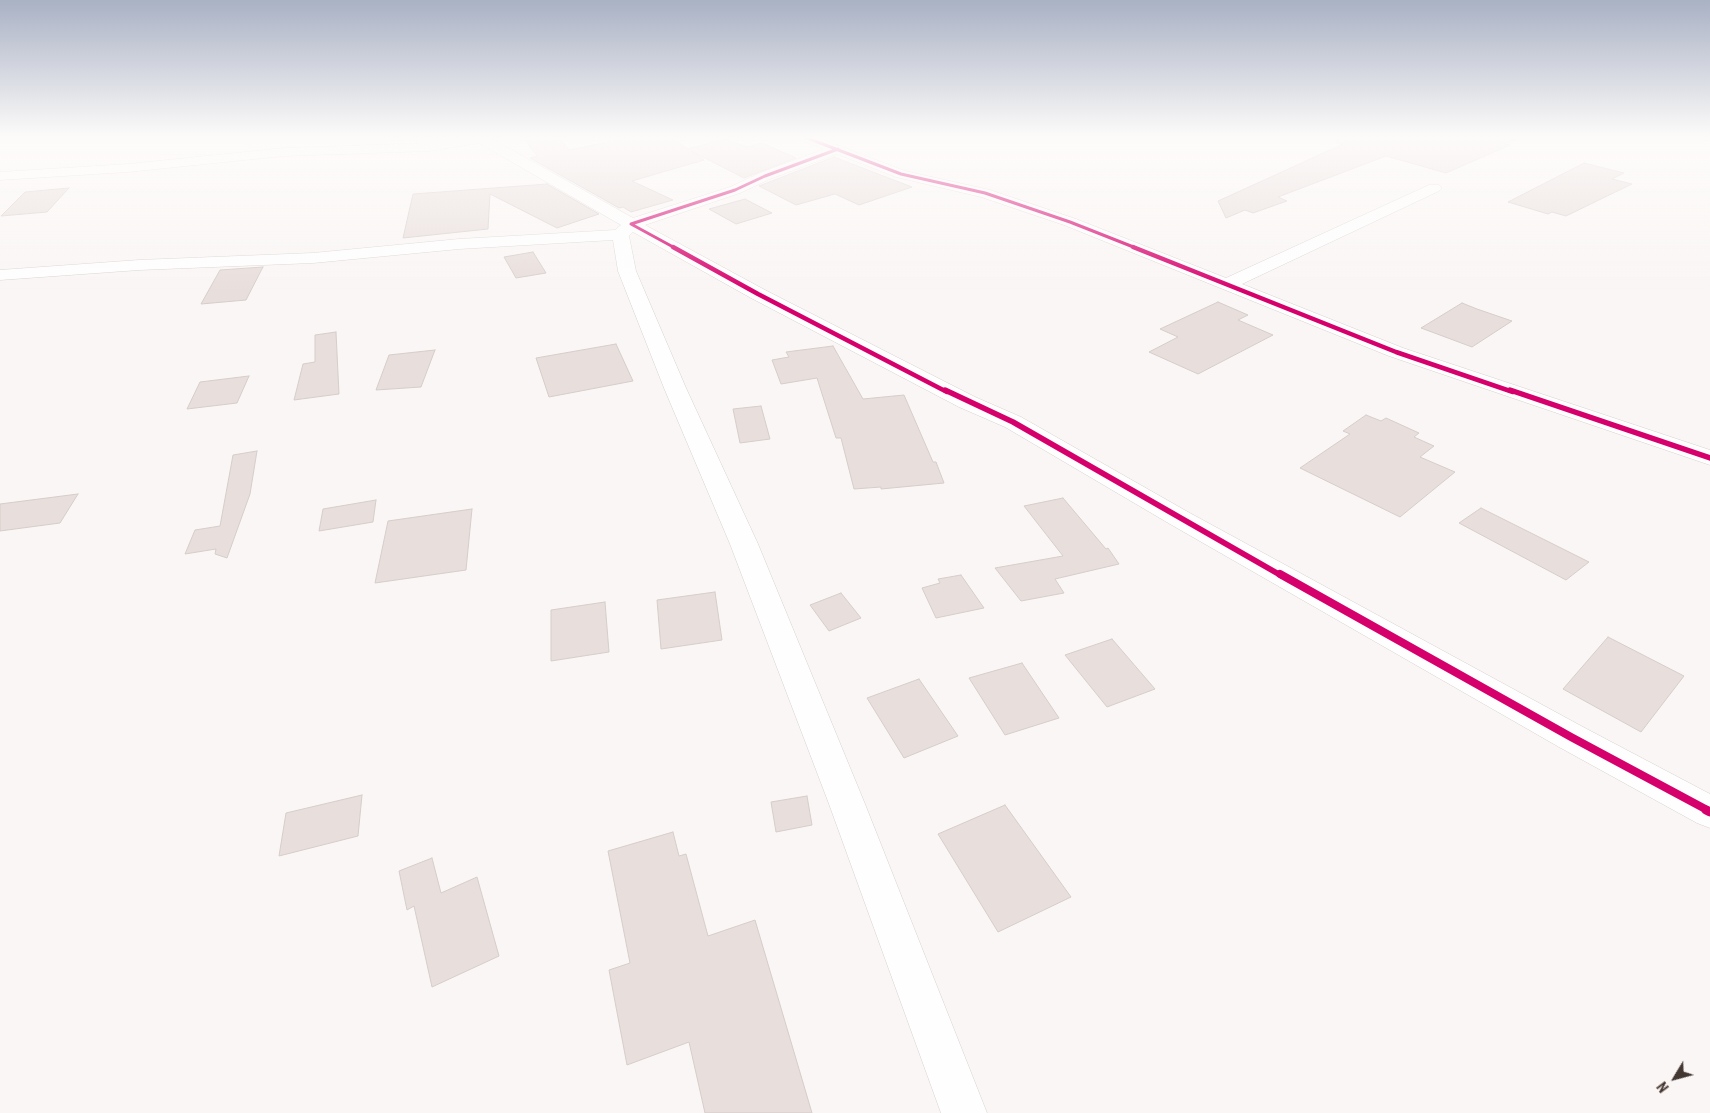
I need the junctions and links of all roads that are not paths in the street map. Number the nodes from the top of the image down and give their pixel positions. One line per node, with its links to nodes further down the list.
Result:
1 (560, 188): 5 (street)
2 (739, 188): 5 (street)
3 (960, 188): 7 (street)
4 (1434, 188): 7 (street)
5 (626, 230): 6 (street); 9 (street); 10 (street)
6 (0, 275)
7 (1225, 285): 8 (street)
8 (1710, 458)
9 (1710, 812)
10 (964, 1113)

